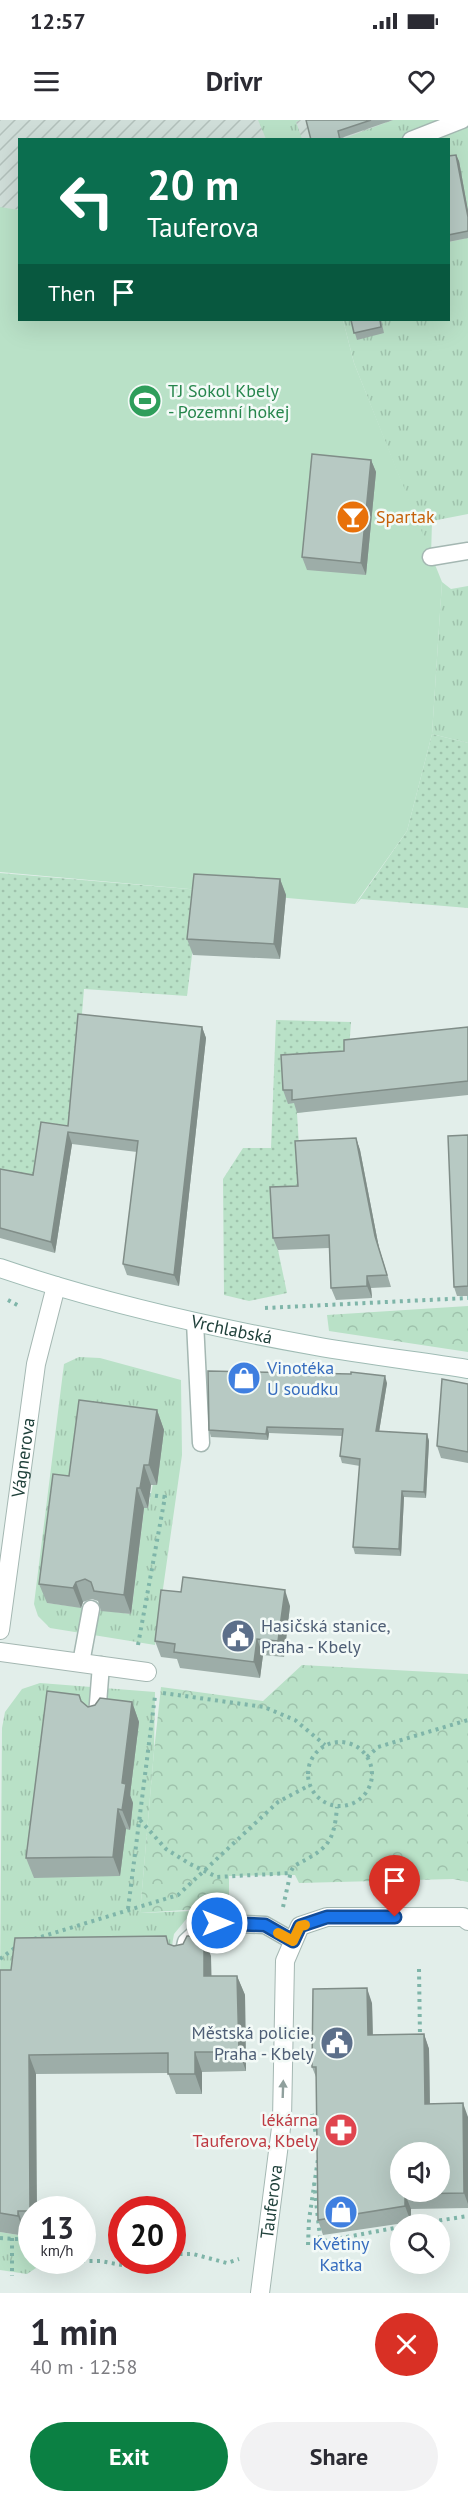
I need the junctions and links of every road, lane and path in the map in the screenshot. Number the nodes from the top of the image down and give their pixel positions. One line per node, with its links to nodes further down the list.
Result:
1 (462, 120): 2 (lane)
2 (416, 138)
3 (468, 551): 4 (lane)
4 (431, 557)
5 (0, 1268): 6 (street, Vrchlabská)
6 (57, 1286): 9 (street, Vrchlabská); 13 (street, Vágnerova)
7 (468, 1298): 8 (path)
8 (261, 1308)
9 (195, 1322): 10 (street, Vrchlabská); 11 (lane)
10 (468, 1369)
11 (201, 1443)
12 (150, 1495): 16 (path)
13 (7, 1522): 15 (street, Vágnerova)
14 (92, 1609): 18 (lane)
15 (0, 1630)
16 (137, 1648)
17 (0, 1652): 18 (street)
18 (81, 1662): 19 (street)
19 (101, 1665): 20 (street); 21 (lane)
20 (147, 1672)
21 (97, 1716)
22 (468, 1720): 24 (path)
23 (325, 1745): 24 (path); 25 (path); 27 (path)
24 (367, 1757): 26 (path)
25 (309, 1785): 26 (path); 28 (path)
26 (337, 1807): 29 (path)
27 (139, 1820): 28 (path); 31 (path)
28 (204, 1871): 29 (path); 31 (path)
29 (291, 1873): 30 (path)
30 (283, 1907)
31 (128, 1909): 35 (path)
32 (468, 1922): 33 (street, Tauferova)
33 (293, 1941): 34 (lane); 50 (street, Tauferova, one-way to 33)
34 (183, 1956)
35 (0, 1959)
36 (419, 1969): 37 (path)
37 (420, 2038)
38 (312, 2114): 39 (path)
39 (314, 2183): 42 (path); 46 (path)
40 (468, 2216): 41 (path)
41 (450, 2219)
42 (390, 2229)
43 (0, 2238): 44 (path)
44 (12, 2238): 45 (path); 49 (path)
45 (18, 2239)
46 (308, 2245)
47 (244, 2251): 48 (path)
48 (186, 2254)
49 (12, 2276)
50 (260, 2293)

